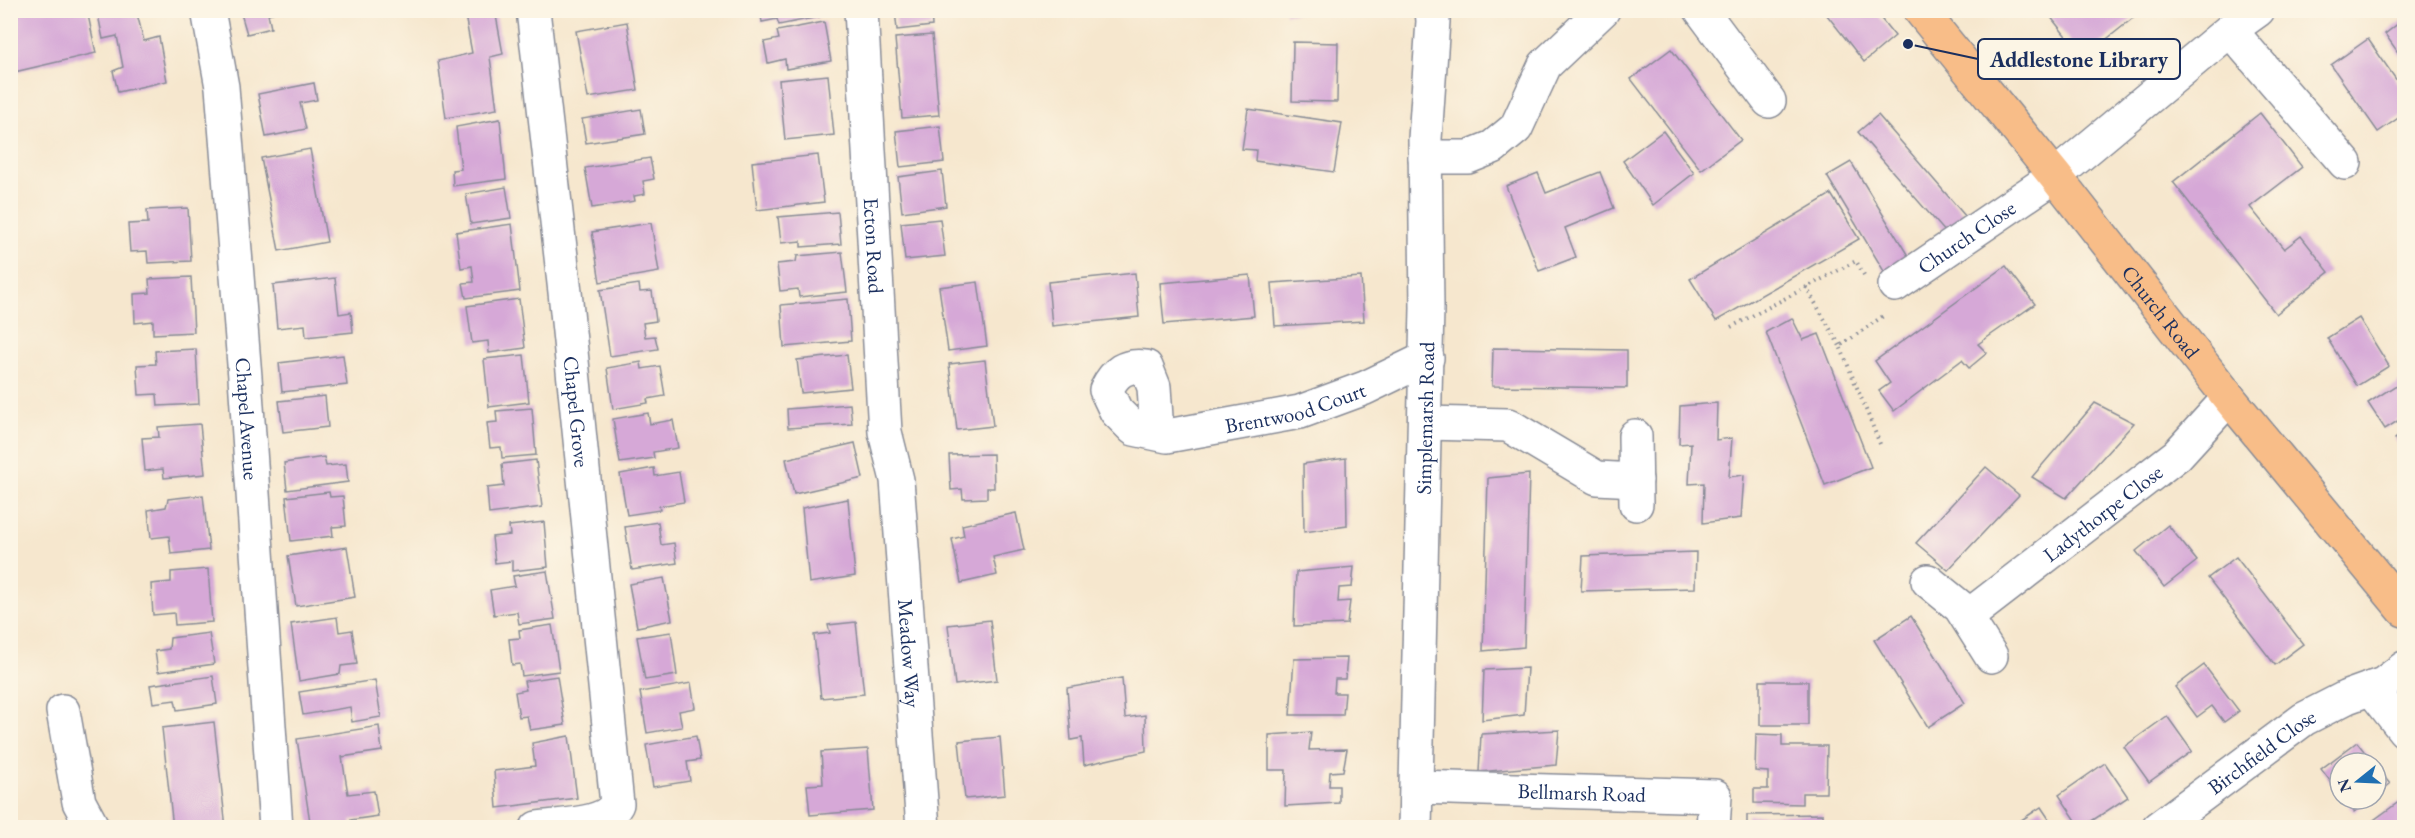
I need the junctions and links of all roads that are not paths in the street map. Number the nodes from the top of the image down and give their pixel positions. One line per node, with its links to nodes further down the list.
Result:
1 (208, 10): 31 (street, Chapel Avenue)
2 (533, 10): 32 (street, Chapel Grove)
3 (861, 10): 20 (street, Ecton Road)
4 (1432, 10): 11 (street, Simplemarsh Road)
5 (1603, 10): 11 (street)
6 (1701, 10): 10 (street)
7 (1920, 10): 13 (main road, Church Road)
8 (2258, 10): 9 (street, Church Close)
9 (2230, 30): 12 (street); 13 (street, Church Close)
10 (1769, 101)
11 (1425, 157): 15 (street, Simplemarsh Road)
12 (2345, 163)
13 (2055, 176): 14 (street, Church Close); 16 (main road, Church Road)
14 (1886, 292)
15 (1426, 358): 17 (street, Simplemarsh Road); 18 (street, Brentwood Court)
16 (2229, 398): 22 (main road, Church Road); 23 (street, Ladythorpe Close)
17 (1425, 423): 19 (street); 29 (street, Simplemarsh Road)
18 (1157, 434)
19 (1635, 436)
20 (897, 480): 33 (street, Meadow Way)
21 (1928, 581): 23 (street)
22 (2404, 610)
23 (1967, 618): 24 (street)
24 (1991, 656)
25 (2404, 668): 26 (street, Birchfield Close)
26 (2371, 688): 28 (street); 36 (street, Birchfield Close)
27 (63, 711): 30 (street)
28 (2404, 730)
29 (1417, 787): 34 (street, Simplemarsh Road); 35 (street, Bellmarsh Road)
30 (93, 828)
31 (276, 828)
32 (537, 828)
33 (922, 828)
34 (1415, 828)
35 (1713, 828)
36 (2158, 828)

